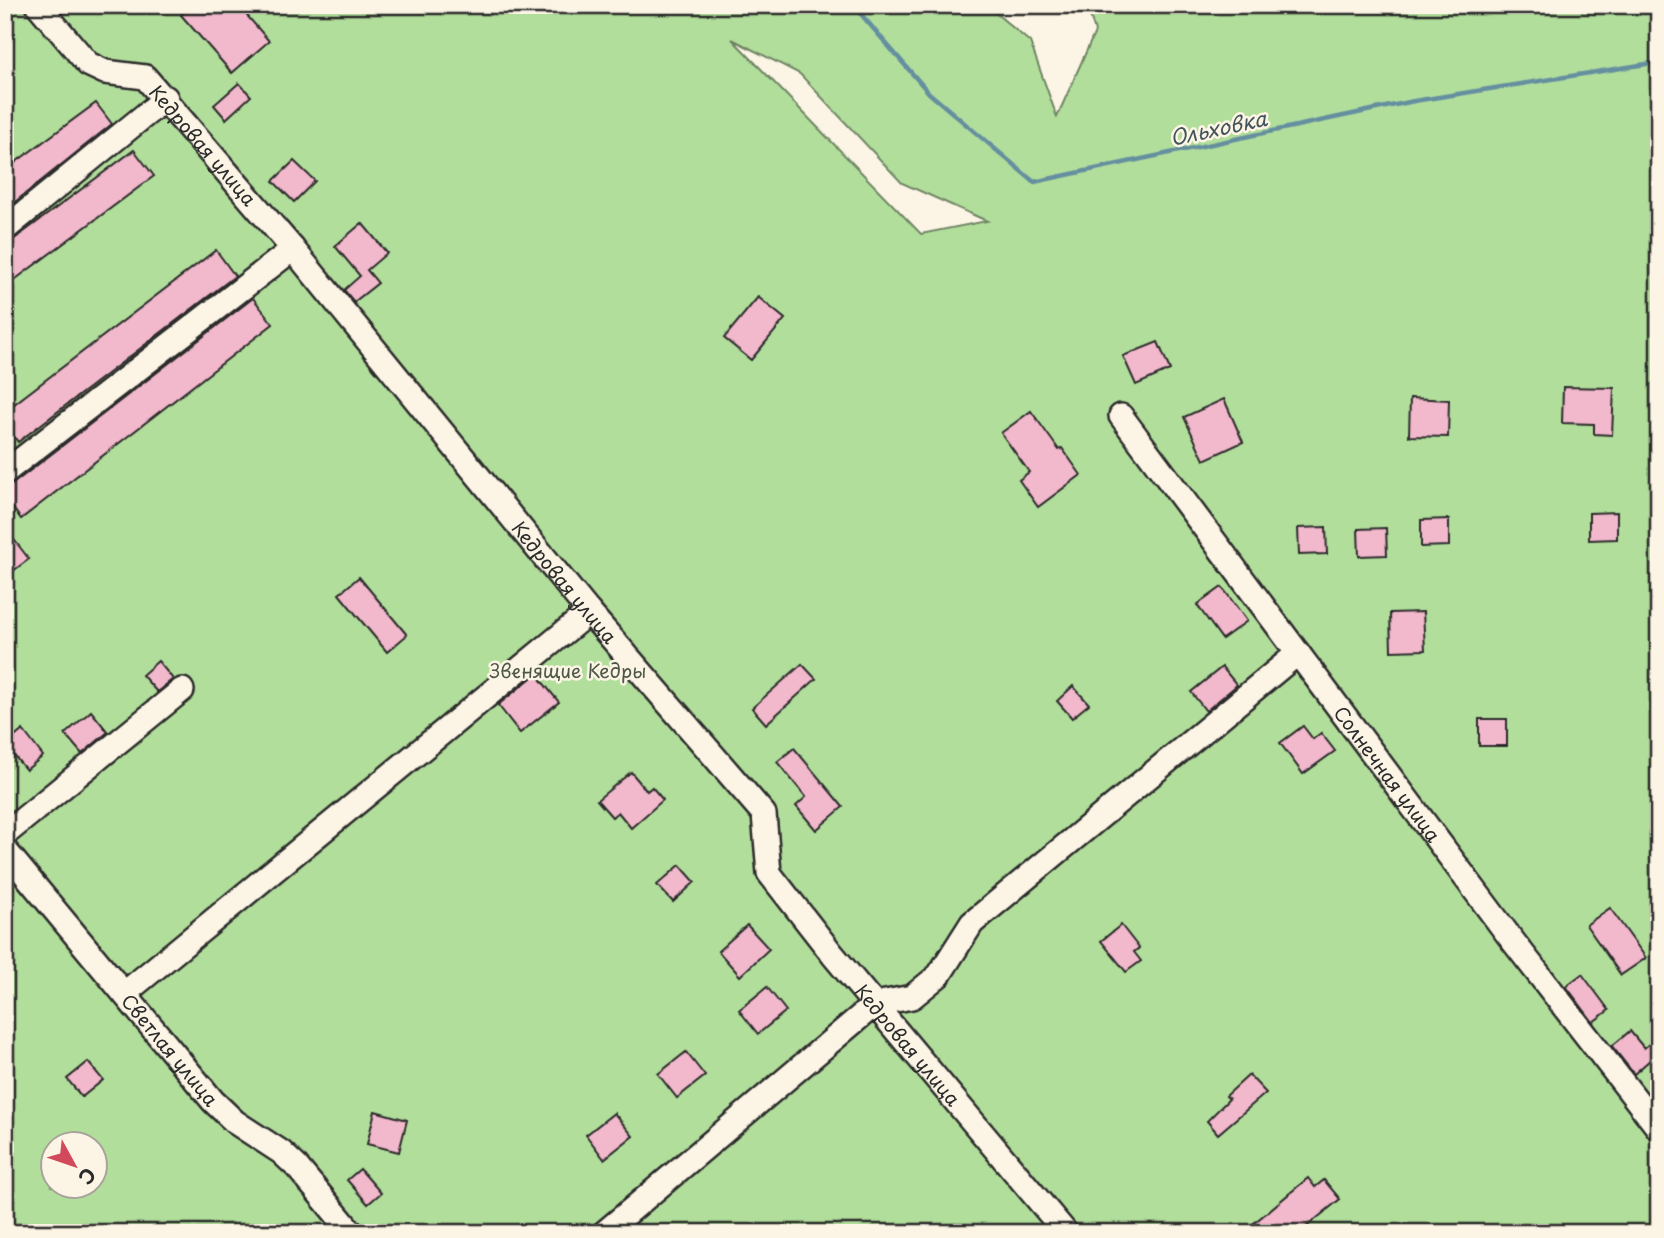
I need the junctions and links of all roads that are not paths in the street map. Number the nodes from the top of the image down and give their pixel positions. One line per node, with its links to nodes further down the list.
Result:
1 (38, 5): 2 (street, Кедровая улица)
2 (166, 98): 3 (street); 4 (street, Кедровая улица)
3 (5, 229)
4 (293, 249): 6 (street); 7 (street, Кедровая улица)
5 (1121, 416): 8 (street, Солнечная улица)
6 (5, 472)
7 (589, 612): 12 (street); 13 (street, Кедровая улица)
8 (1298, 653): 13 (street); 14 (street, Солнечная улица)
9 (183, 690): 10 (street)
10 (5, 834)
11 (5, 850): 12 (street, Светлая улица)
12 (125, 993): 15 (street, Светлая улица)
13 (875, 1004): 16 (street); 17 (street, Кедровая улица)
14 (1659, 1129)
15 (352, 1233)
16 (604, 1233)
17 (1066, 1233)

